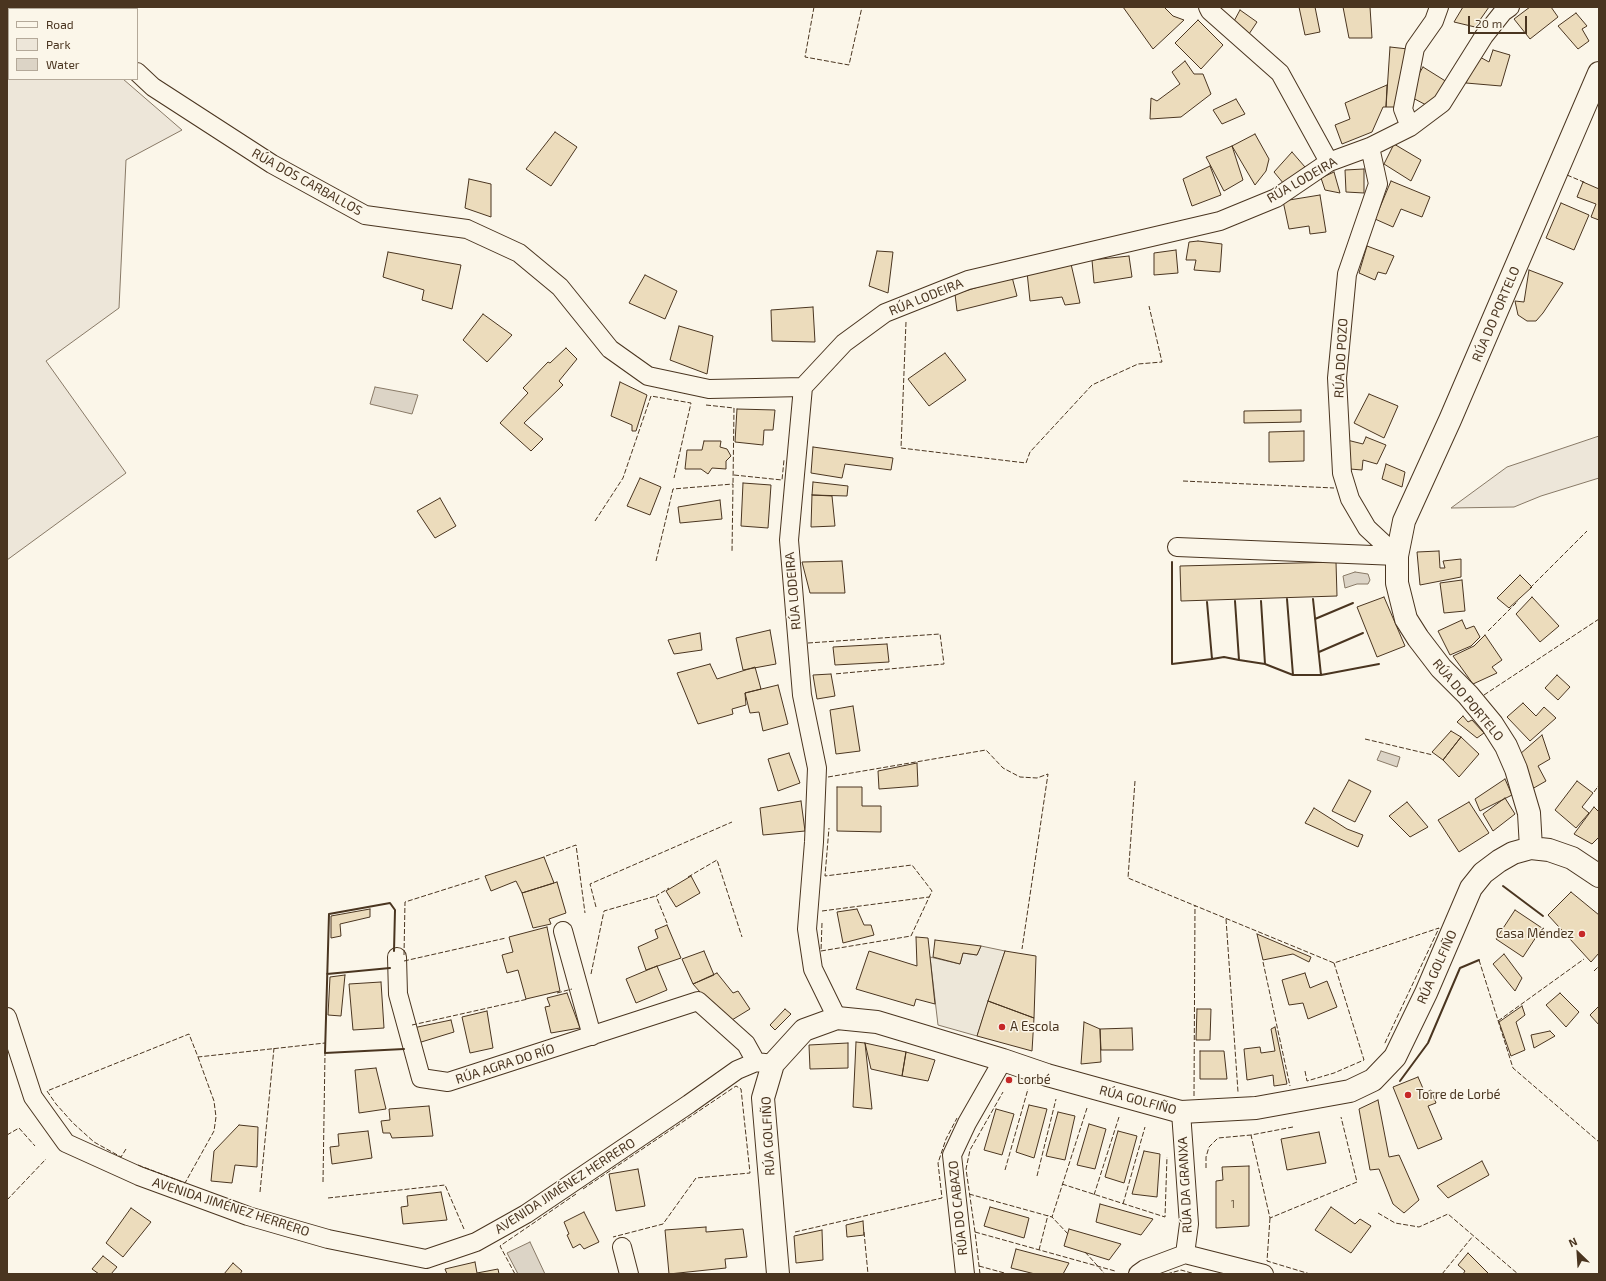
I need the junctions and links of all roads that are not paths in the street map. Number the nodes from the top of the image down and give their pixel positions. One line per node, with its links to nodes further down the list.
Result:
1 (1208, 7): 8 (street)
2 (1439, 7): 6 (street)
3 (1510, 7): 6 (street, RÚA LODEIRA)
4 (138, 73): 9 (street, RÚA DOS CARBALLOS)
5 (1599, 73): 11 (main road, RÚA DO PORTELO)
6 (1410, 127): 7 (street, RÚA LODEIRA)
7 (1370, 147): 8 (street, RÚA LODEIRA); 11 (street, RÚA DO POZO)
8 (1329, 162): 9 (street, RÚA LODEIRA)
9 (803, 388): 17 (street, RÚA LODEIRA)
10 (1177, 547): 11 (street)
11 (1396, 556): 12 (main road, RÚA DO PORTELO)
12 (1531, 848): 13 (main road, RÚA GOLFIÑO); 21 (main road, RÚA GOLFIÑO)
13 (1598, 874)
14 (563, 930): 18 (street)
15 (397, 957): 18 (street, RÚA AGRA DO RÍO)
16 (7, 1017): 20 (street, AVENIDA JIMÉNEZ HERRERO)
17 (837, 1018): 19 (main road, RÚA GOLFIÑO); 20 (main road, RÚA GOLFIÑO)
18 (592, 1036): 20 (street, RÚA AGRA DO RÍO)
19 (1003, 1060): 21 (main road, RÚA GOLFIÑO); 26 (street, RÚA DO CABAZO)
20 (764, 1063): 25 (main road, RÚA GOLFIÑO)
21 (1181, 1112): 23 (street, RÚA DA GRANXA)
22 (622, 1247): 24 (street)
23 (1185, 1254): 27 (street); 28 (street)
24 (629, 1274)
25 (778, 1274)
26 (965, 1274)
27 (1138, 1274)
28 (1264, 1274)

